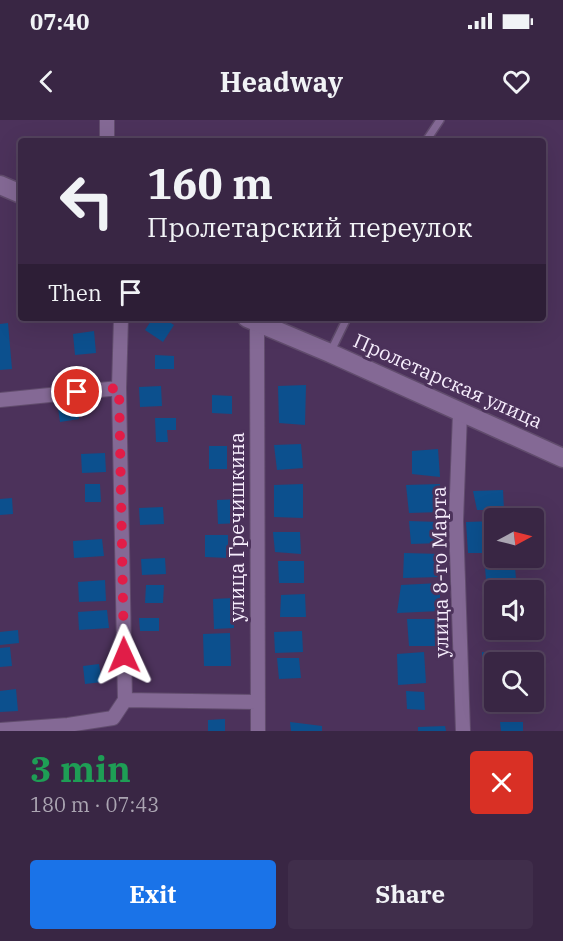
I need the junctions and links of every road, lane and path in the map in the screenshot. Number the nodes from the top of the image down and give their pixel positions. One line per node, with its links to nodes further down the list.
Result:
1 (107, 120): 3 (street)
2 (440, 120): 4 (lane)
3 (107, 138)
4 (428, 138)
5 (0, 185): 6 (street)
6 (18, 193)
7 (121, 321): 11 (street)
8 (252, 321): 10 (street, Пролетарская улица); 16 (street, улица Гречишкина)
9 (346, 321): 10 (lane)
10 (330, 352): 13 (street, Пролетарская улица)
11 (119, 388): 12 (street); 15 (street)
12 (0, 400)
13 (460, 413): 14 (street, Пролетарская улица); 20 (street, улица 8-го Марта)
14 (563, 458)
15 (125, 700): 16 (street); 17 (street)
16 (257, 702): 19 (street, улица Гречишкина)
17 (68, 728): 18 (street)
18 (0, 730)
19 (258, 731)
20 (463, 731)

